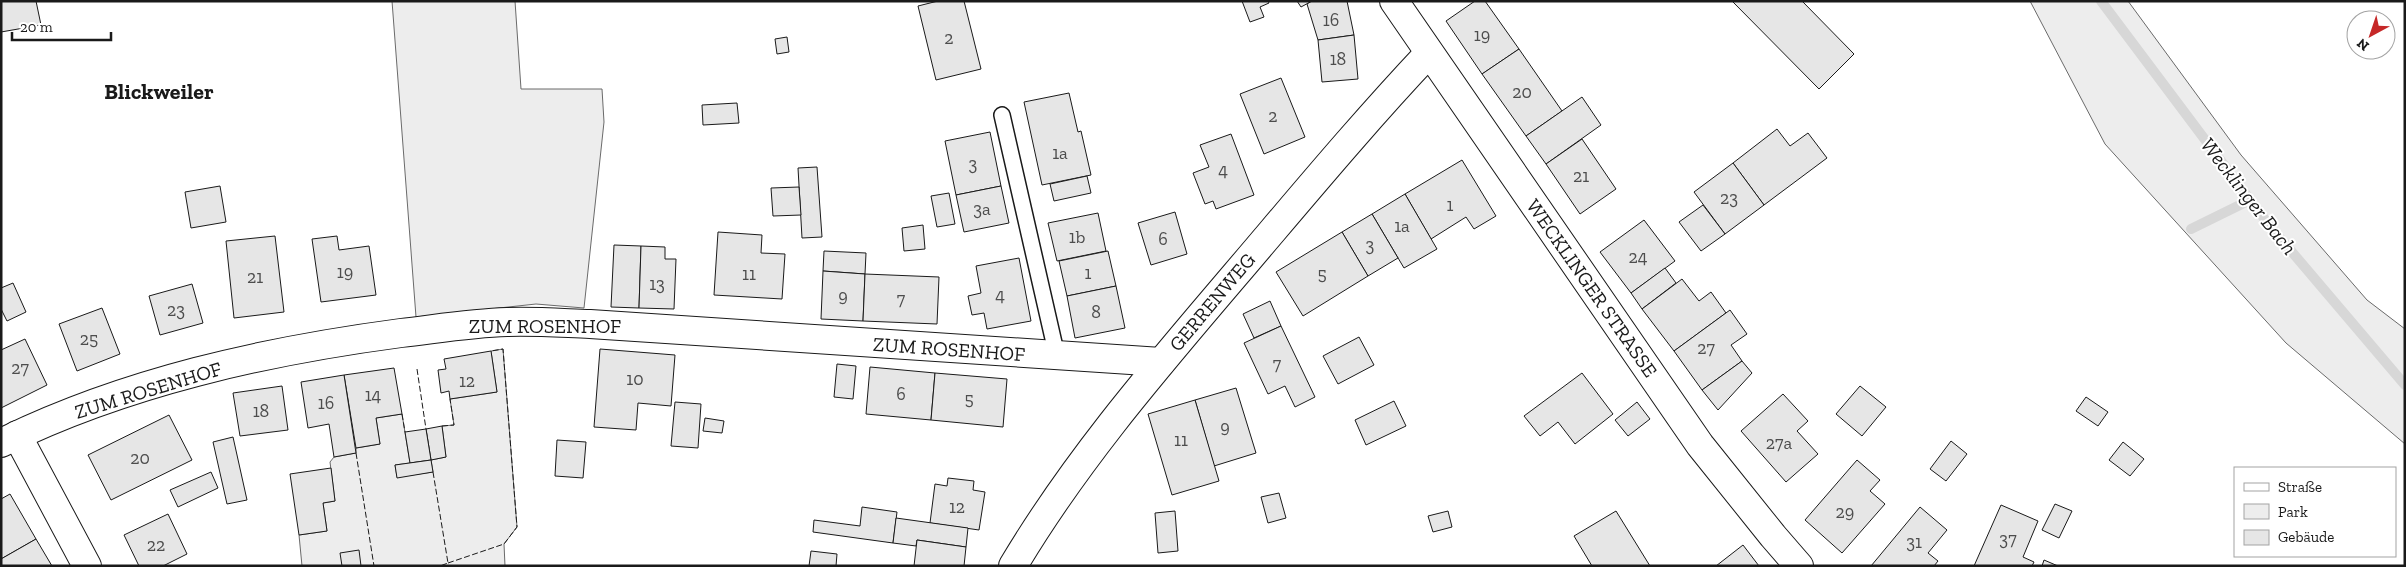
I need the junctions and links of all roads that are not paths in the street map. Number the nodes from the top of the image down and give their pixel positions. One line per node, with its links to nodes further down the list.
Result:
1 (1394, 1): 2 (street, WECKLINGER STRASSE)
2 (1429, 54): 5 (street, GERRENWEG); 9 (street, WECKLINGER STRASSE)
3 (1002, 115): 4 (lane, ZUM ROSENHOF)
4 (1057, 356): 5 (street, ZUM ROSENHOF); 6 (street, ZUM ROSENHOF)
5 (1161, 362): 8 (street, GERRENWEG)
6 (9, 439): 7 (street, ZUM ROSENHOF)
7 (87, 566)
8 (1013, 566)
9 (1800, 566)

